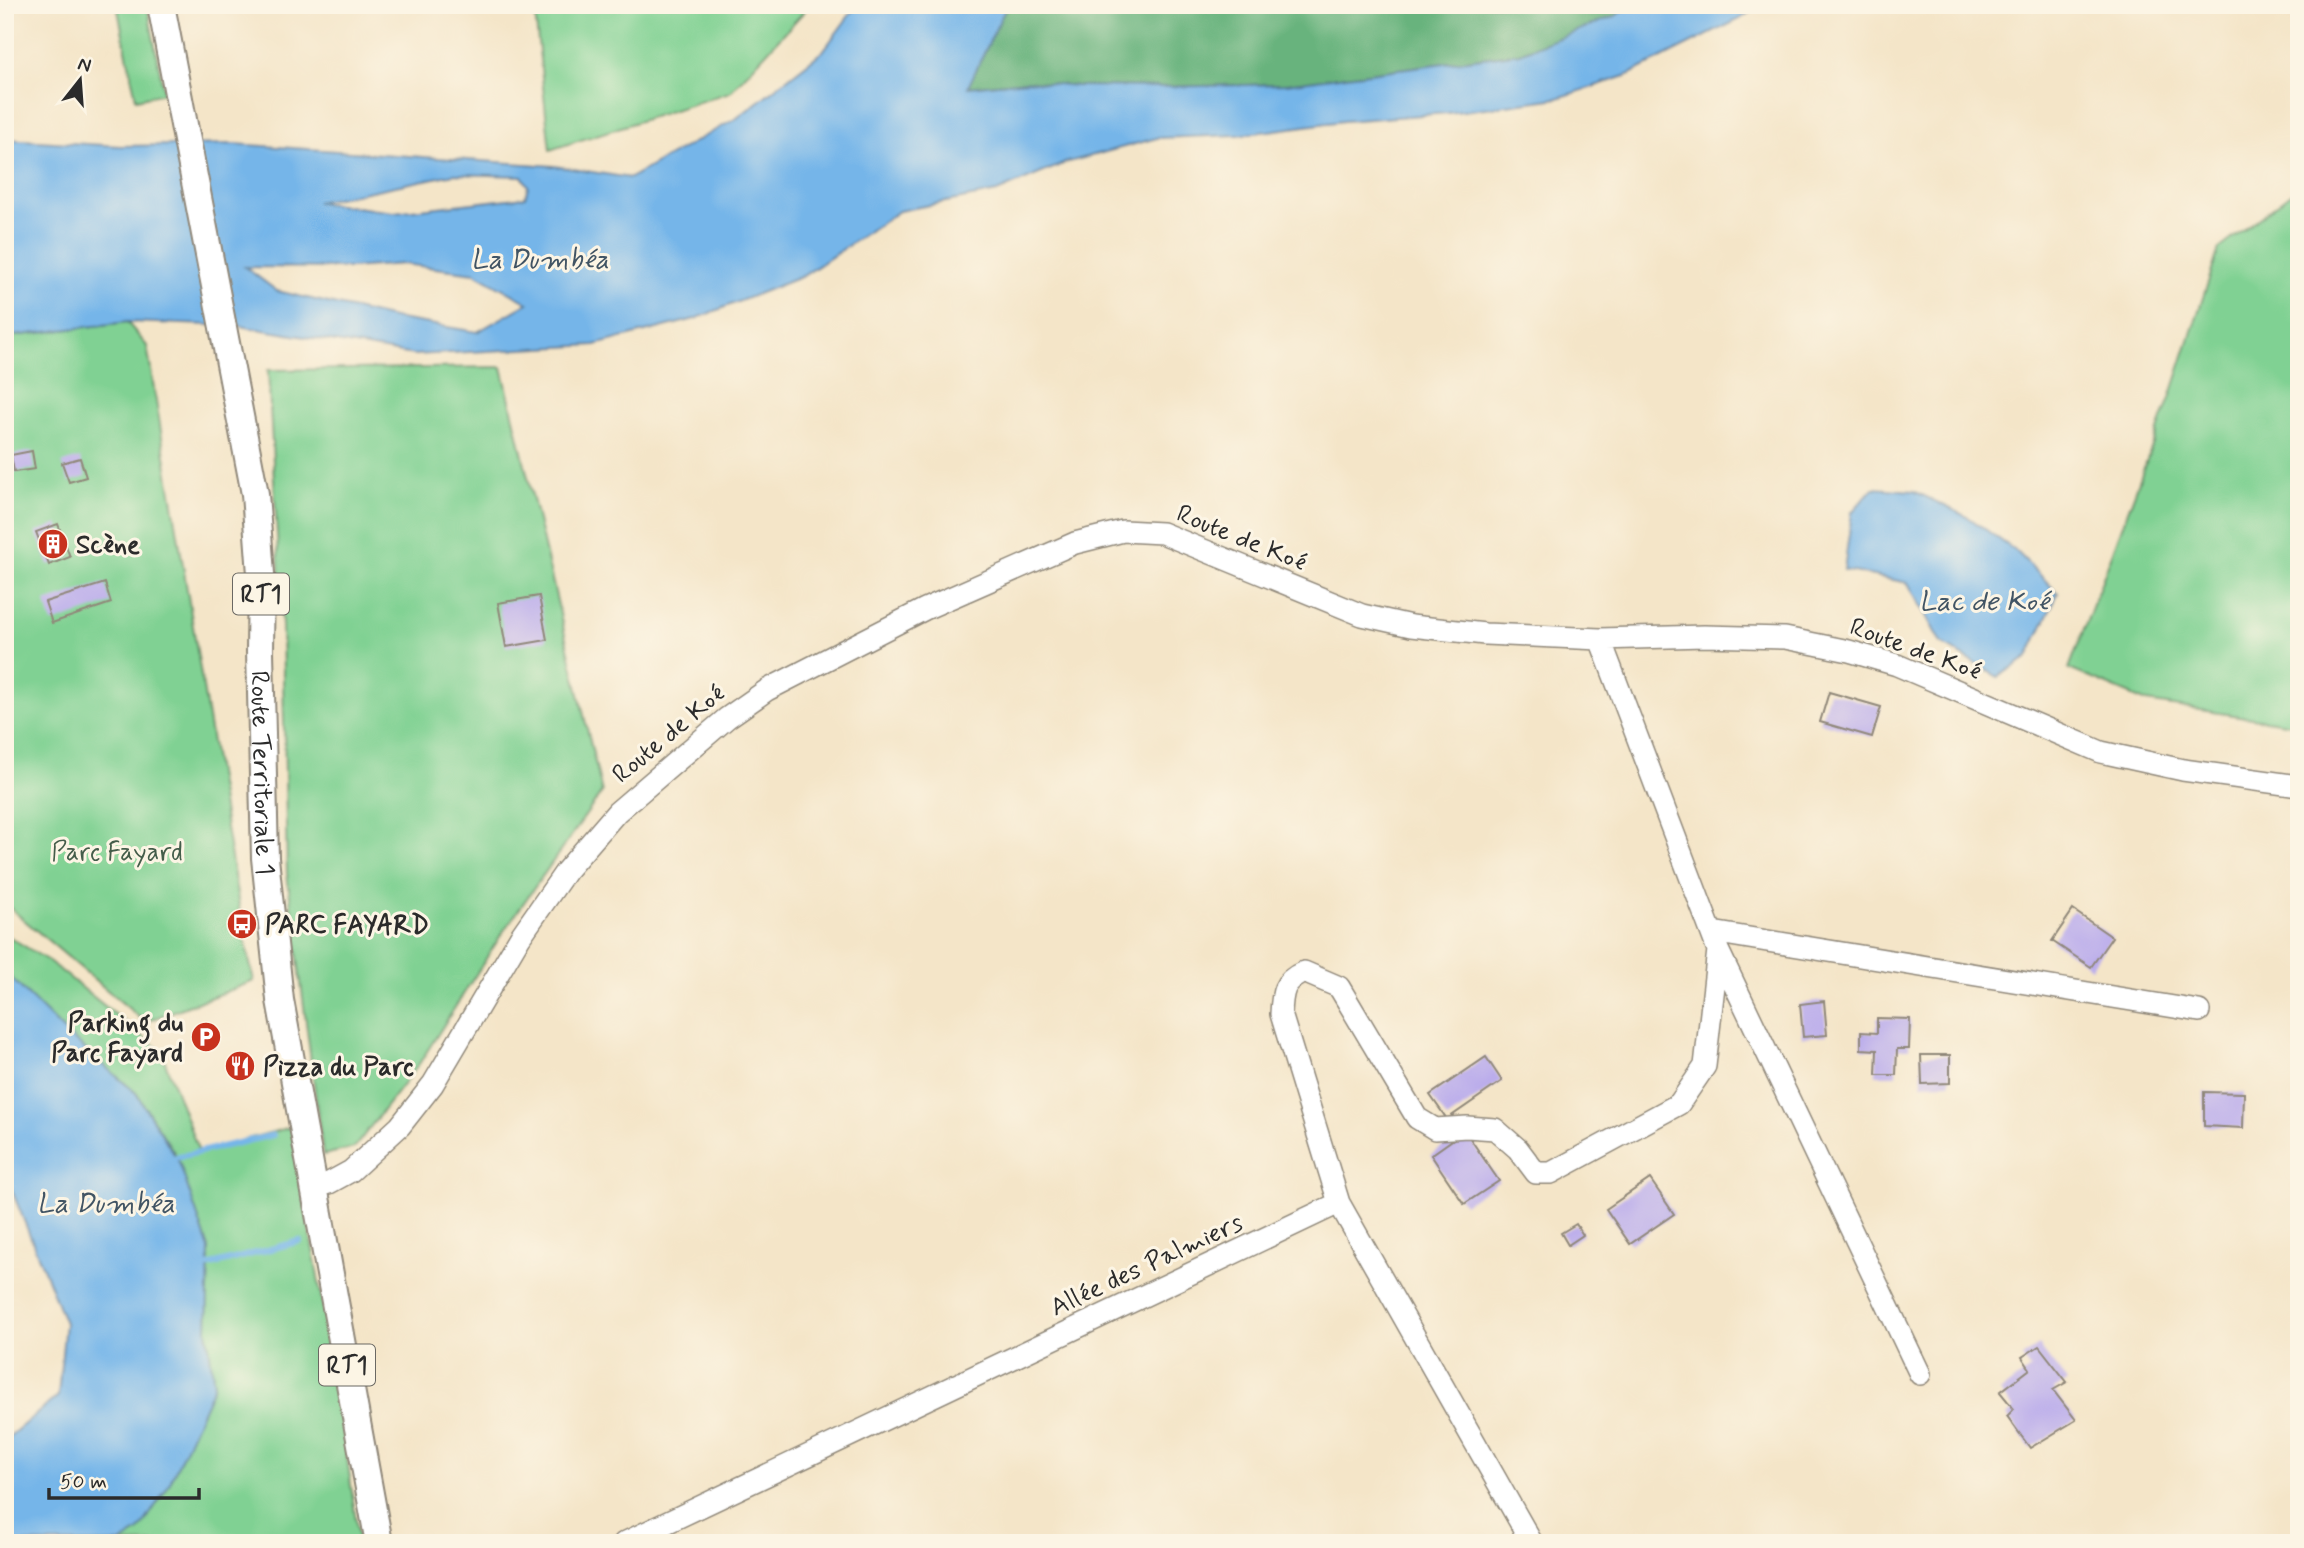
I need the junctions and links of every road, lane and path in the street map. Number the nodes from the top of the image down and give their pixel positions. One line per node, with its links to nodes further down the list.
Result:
1 (161, 5): 6 (main road, Route Territoriale 1 / RT1)
2 (1600, 639): 3 (street, Route de Koé); 4 (street); 6 (street, Route de Koé)
3 (2299, 786)
4 (1715, 941): 5 (street); 7 (street); 8 (street)
5 (2199, 1011)
6 (315, 1187): 9 (main road, Route Territoriale 1 / RT1)
7 (1339, 1203): 10 (street, Allée des Palmiers); 11 (street)
8 (1920, 1374)
9 (379, 1543)
10 (624, 1543)
11 (1532, 1543)

